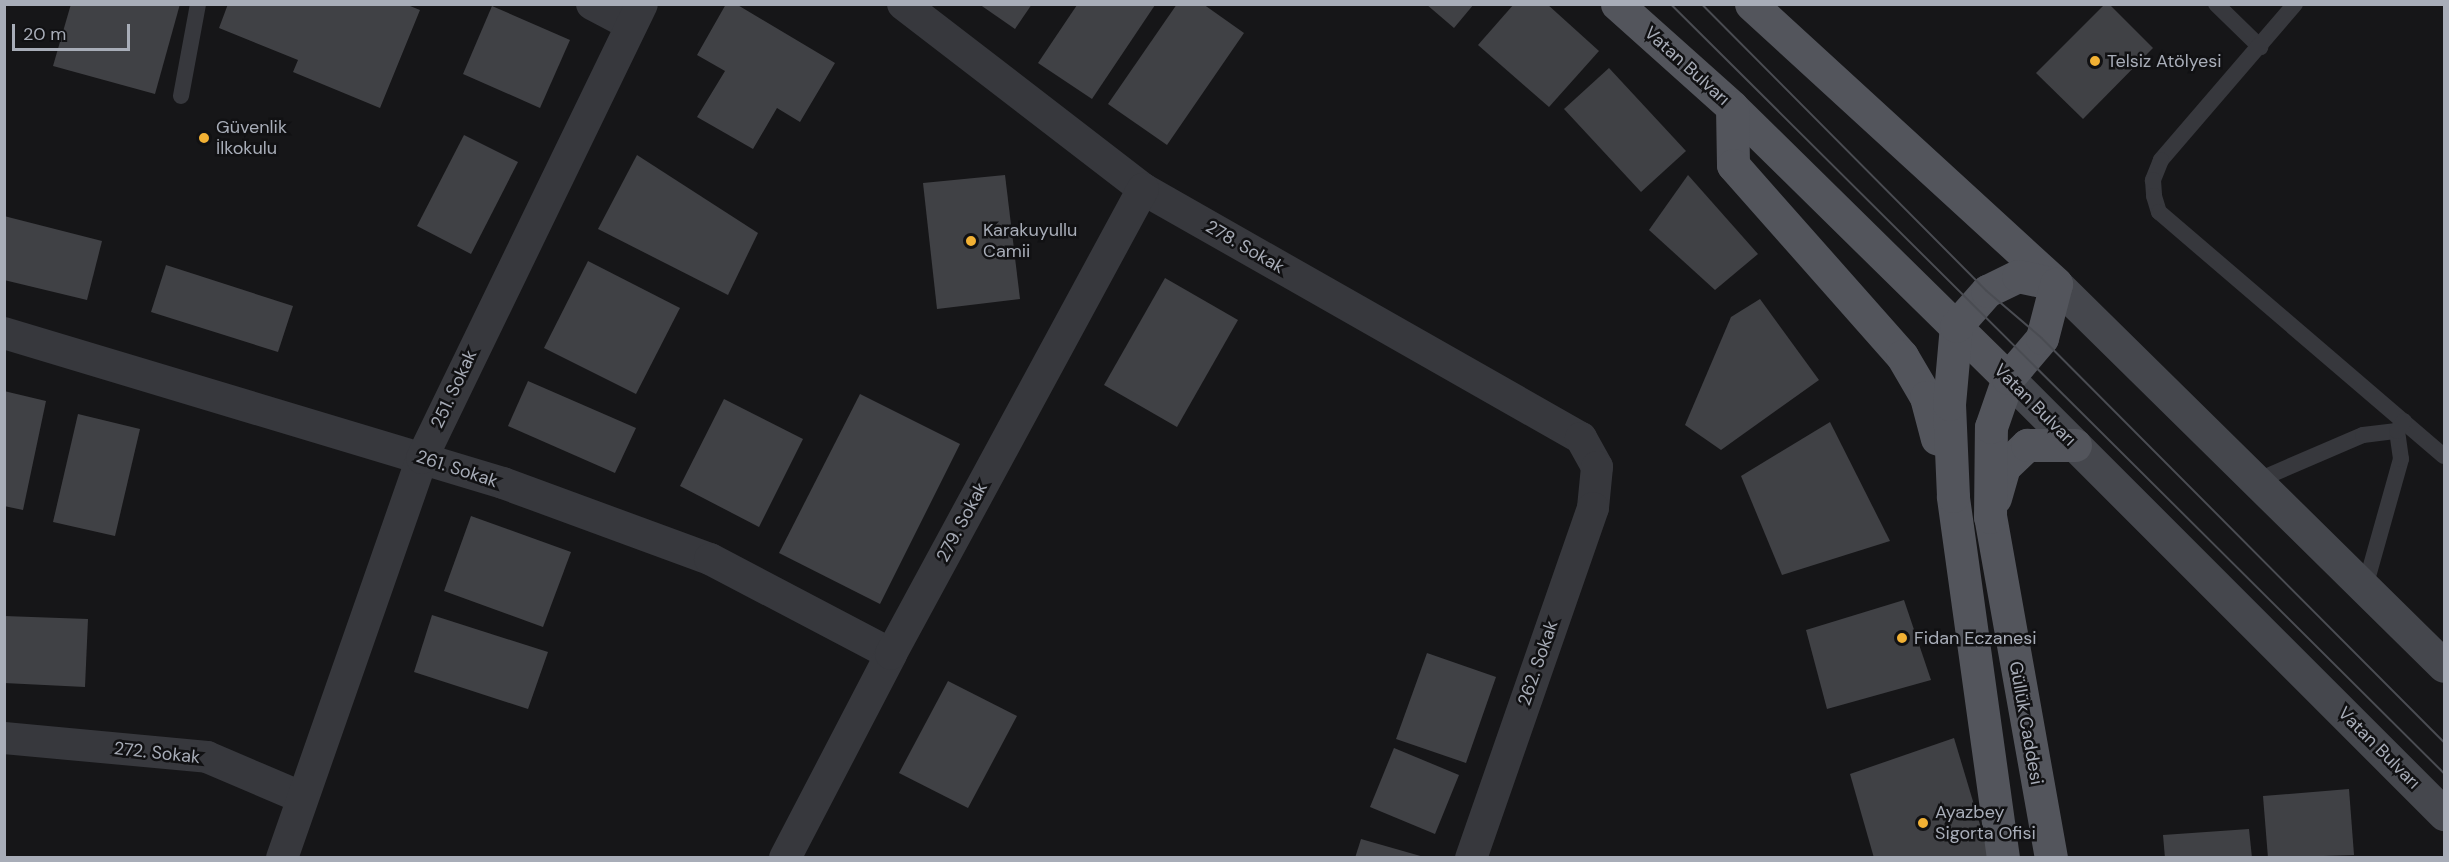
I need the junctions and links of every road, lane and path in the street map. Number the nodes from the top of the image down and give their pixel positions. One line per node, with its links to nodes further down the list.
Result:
1 (198, 4): 10 (lane)
2 (592, 4): 8 (street)
3 (903, 4): 12 (street, 278. Sokak)
4 (1617, 4): 11 (main road, Vatan Bulvarı)
5 (1751, 4): 13 (main road)
6 (2216, 4): 9 (lane)
7 (2295, 4): 9 (lane)
8 (636, 14): 20 (street, 251. Sokak)
9 (2260, 46): 17 (lane)
10 (181, 96)
11 (1732, 107): 14 (main road, Vatan Bulvarı); 23 (main road)
12 (1143, 189): 21 (street, 278. Sokak); 26 (street, 279. Sokak)
13 (2056, 284): 14 (main road); 16 (main road); 22 (main road)
14 (1956, 326): 16 (main road, Vatan Bulvarı); 23 (main road)
15 (4, 333): 20 (street, 261. Sokak)
16 (2008, 378): 18 (main road, Vatan Bulvarı); 24 (main road, Güllük Caddesi)
17 (2401, 426): 19 (lane); 22 (lane); 25 (lane)
18 (2075, 445): 24 (main road); 30 (main road, Vatan Bulvarı)
19 (2445, 456)
20 (422, 458): 26 (street, 261. Sokak); 29 (street, 251. Sokak)
21 (1597, 467): 33 (street, 262. Sokak)
22 (2256, 481): 25 (main road)
23 (1953, 496): 34 (main road)
24 (1990, 517): 35 (main road, Güllük Caddesi)
25 (2365, 588): 27 (main road)
26 (891, 654): 32 (street, 279. Sokak)
27 (2445, 666)
28 (4, 738): 29 (street, 272. Sokak)
29 (301, 797): 31 (street, 251. Sokak)
30 (2445, 814)
31 (282, 858)
32 (785, 858)
33 (1472, 858)
34 (2002, 858)
35 (2051, 858)

